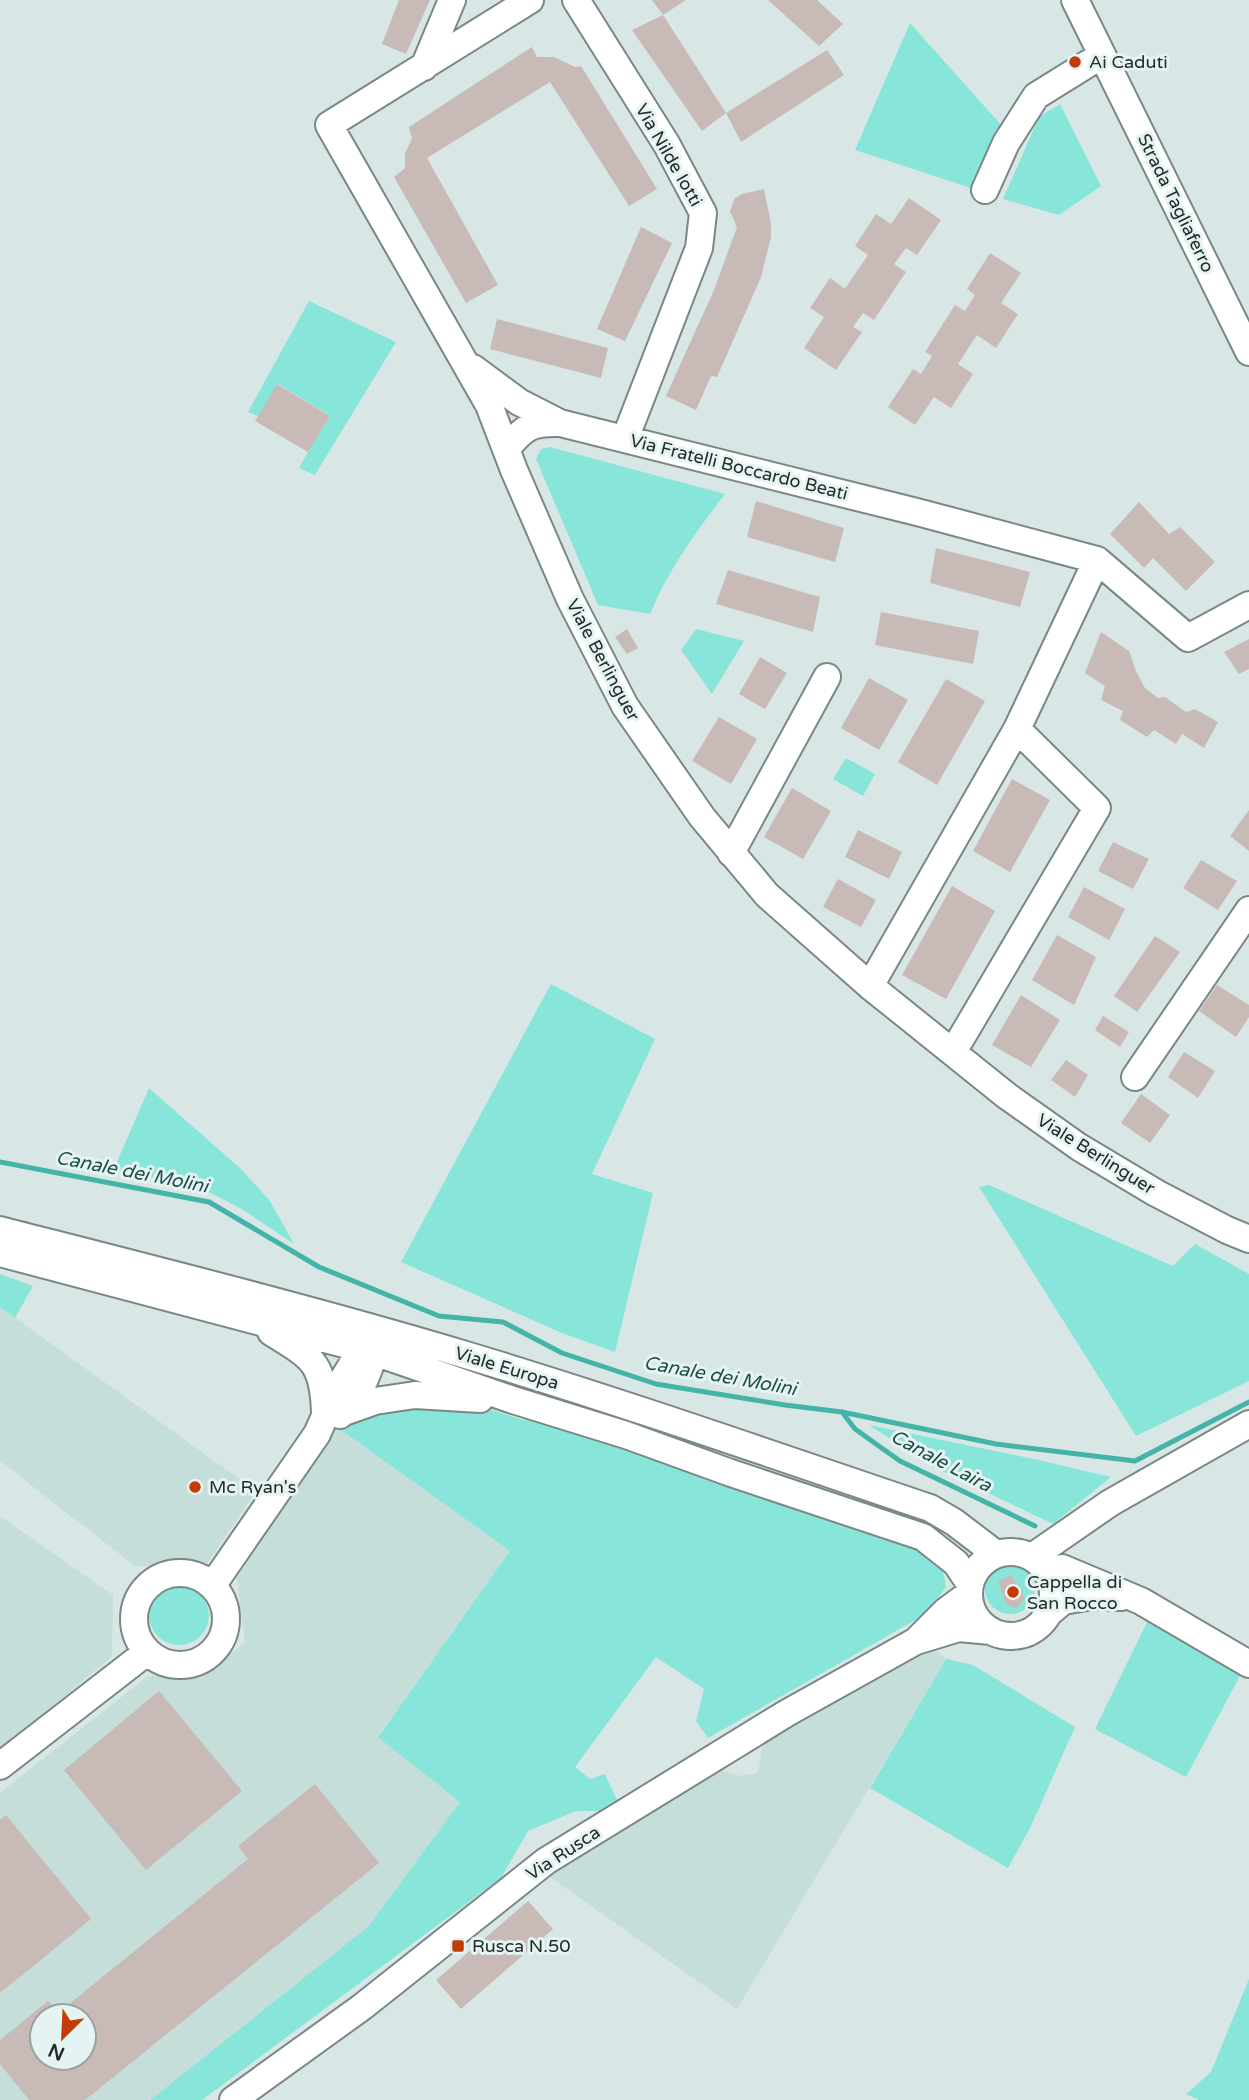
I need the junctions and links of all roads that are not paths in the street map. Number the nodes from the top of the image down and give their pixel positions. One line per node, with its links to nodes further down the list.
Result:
1 (452, 0): 6 (street)
2 (530, 0): 6 (street)
3 (576, 0): 14 (street, Via Nilde Iotti)
4 (1075, 0): 5 (street, Strada Tagliaferro)
5 (1102, 55): 7 (street); 8 (street, Strada Tagliaferro)
6 (424, 67): 9 (street)
7 (985, 190)
8 (1249, 352)
9 (462, 357): 10 (street, Via Fratelli Boccardo Beati); 11 (street)
10 (519, 402): 11 (street); 12 (street, Via Fratelli Boccardo Beati)
11 (493, 415): 13 (street, Via Fratelli Boccardo Beati); 15 (street, Viale Berlinguer)
12 (560, 423): 13 (street, Via Fratelli Boccardo Beati); 14 (street, Via Fratelli Boccardo Beati)
13 (530, 427): 15 (street)
14 (625, 439): 16 (street, Via Fratelli Boccardo Beati)
15 (507, 449): 20 (street, Viale Berlinguer)
16 (1097, 560): 17 (street); 19 (street)
17 (1249, 605)
18 (827, 677): 20 (street)
19 (1017, 729): 22 (street); 23 (street)
20 (731, 853): 22 (street, Viale Berlinguer)
21 (1249, 911): 24 (street)
22 (870, 986): 23 (street, Viale Berlinguer)
23 (953, 1052): 26 (street, Viale Berlinguer)
24 (1135, 1077)
25 (0, 1230): 29 (street, Viale Europa)
26 (1249, 1239)
27 (0, 1253): 28 (street, Viale Europa)
28 (252, 1320): 29 (street, Viale Europa); 31 (street)
29 (370, 1343): 30 (street, Viale Europa); 31 (street); 33 (street, Viale Europa)
30 (513, 1400): 31 (street); 36 (street, Viale Europa)
31 (329, 1419): 35 (street)
32 (1249, 1424): 34 (street)
33 (996, 1554): 34 (street); 36 (street)
34 (1040, 1564): 37 (street); 38 (street)
35 (212, 1586): 41 (street); 41 (street)
36 (969, 1589): 39 (street); 40 (street, Via Rusca)
37 (1131, 1597): 38 (street); 42 (street)
38 (1050, 1612): 39 (street)
39 (991, 1632): 40 (street, Via Rusca)
40 (916, 1641): 44 (street, Via Rusca)
41 (147, 1652): 43 (street)
42 (1249, 1664)
43 (0, 1766)
44 (233, 2100)

